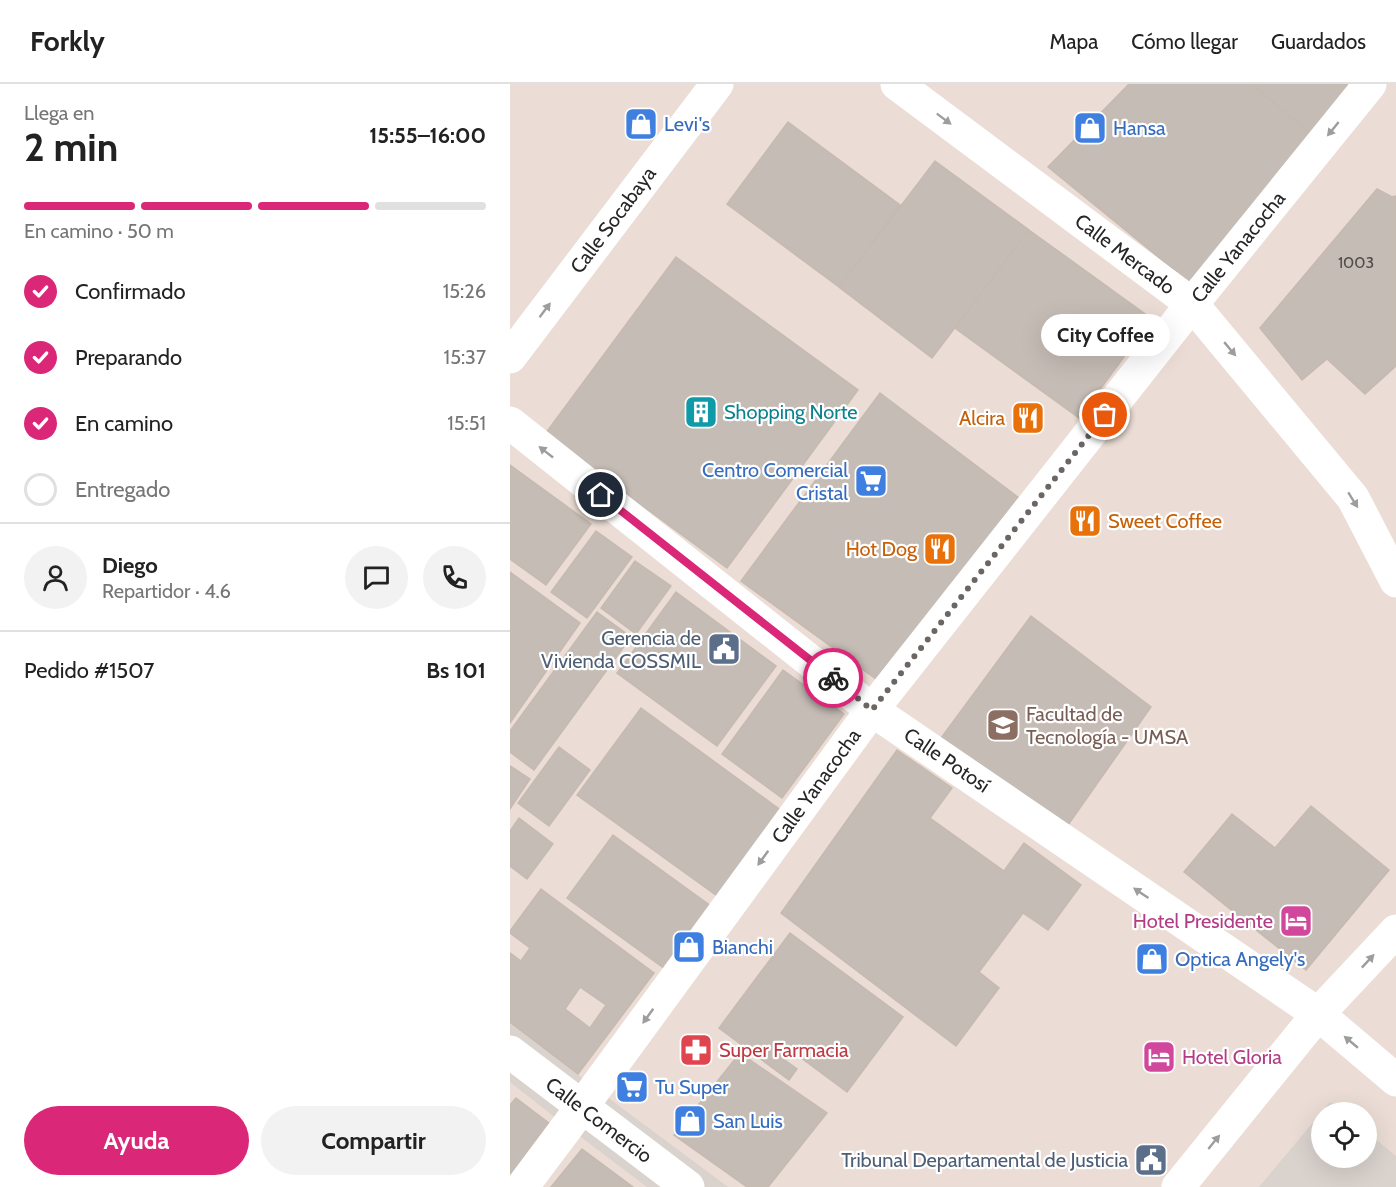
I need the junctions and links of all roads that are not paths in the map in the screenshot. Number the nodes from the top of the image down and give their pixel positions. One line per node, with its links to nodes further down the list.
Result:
1 (717, 84): 5 (street, Calle Socabaya, one-way to 1)
2 (897, 84): 4 (street, Calle Mercado, one-way to 4)
3 (1370, 84): 4 (street, Calle Yanacocha, one-way to 4)
4 (1192, 304): 7 (street, Calle Mercado, one-way to 7); 8 (street, Calle Yanacocha)
5 (510, 357)
6 (510, 423): 8 (street, Calle Potosí, one-way to 6)
7 (1396, 580)
8 (872, 710): 10 (street, Calle Potosí, one-way to 8); 13 (street, Calle Yanacocha, one-way to 13)
9 (1396, 931): 10 (street, one-way to 9)
10 (1318, 1014): 12 (street, Calle Potosí, one-way to 10); 16 (street, one-way to 10)
11 (510, 1052): 13 (street, Calle Comercio)
12 (1396, 1080)
13 (582, 1107): 14 (street, Calle Yanacocha); 15 (street, Calle Comercio)
14 (522, 1187)
15 (688, 1187)
16 (1178, 1187)

